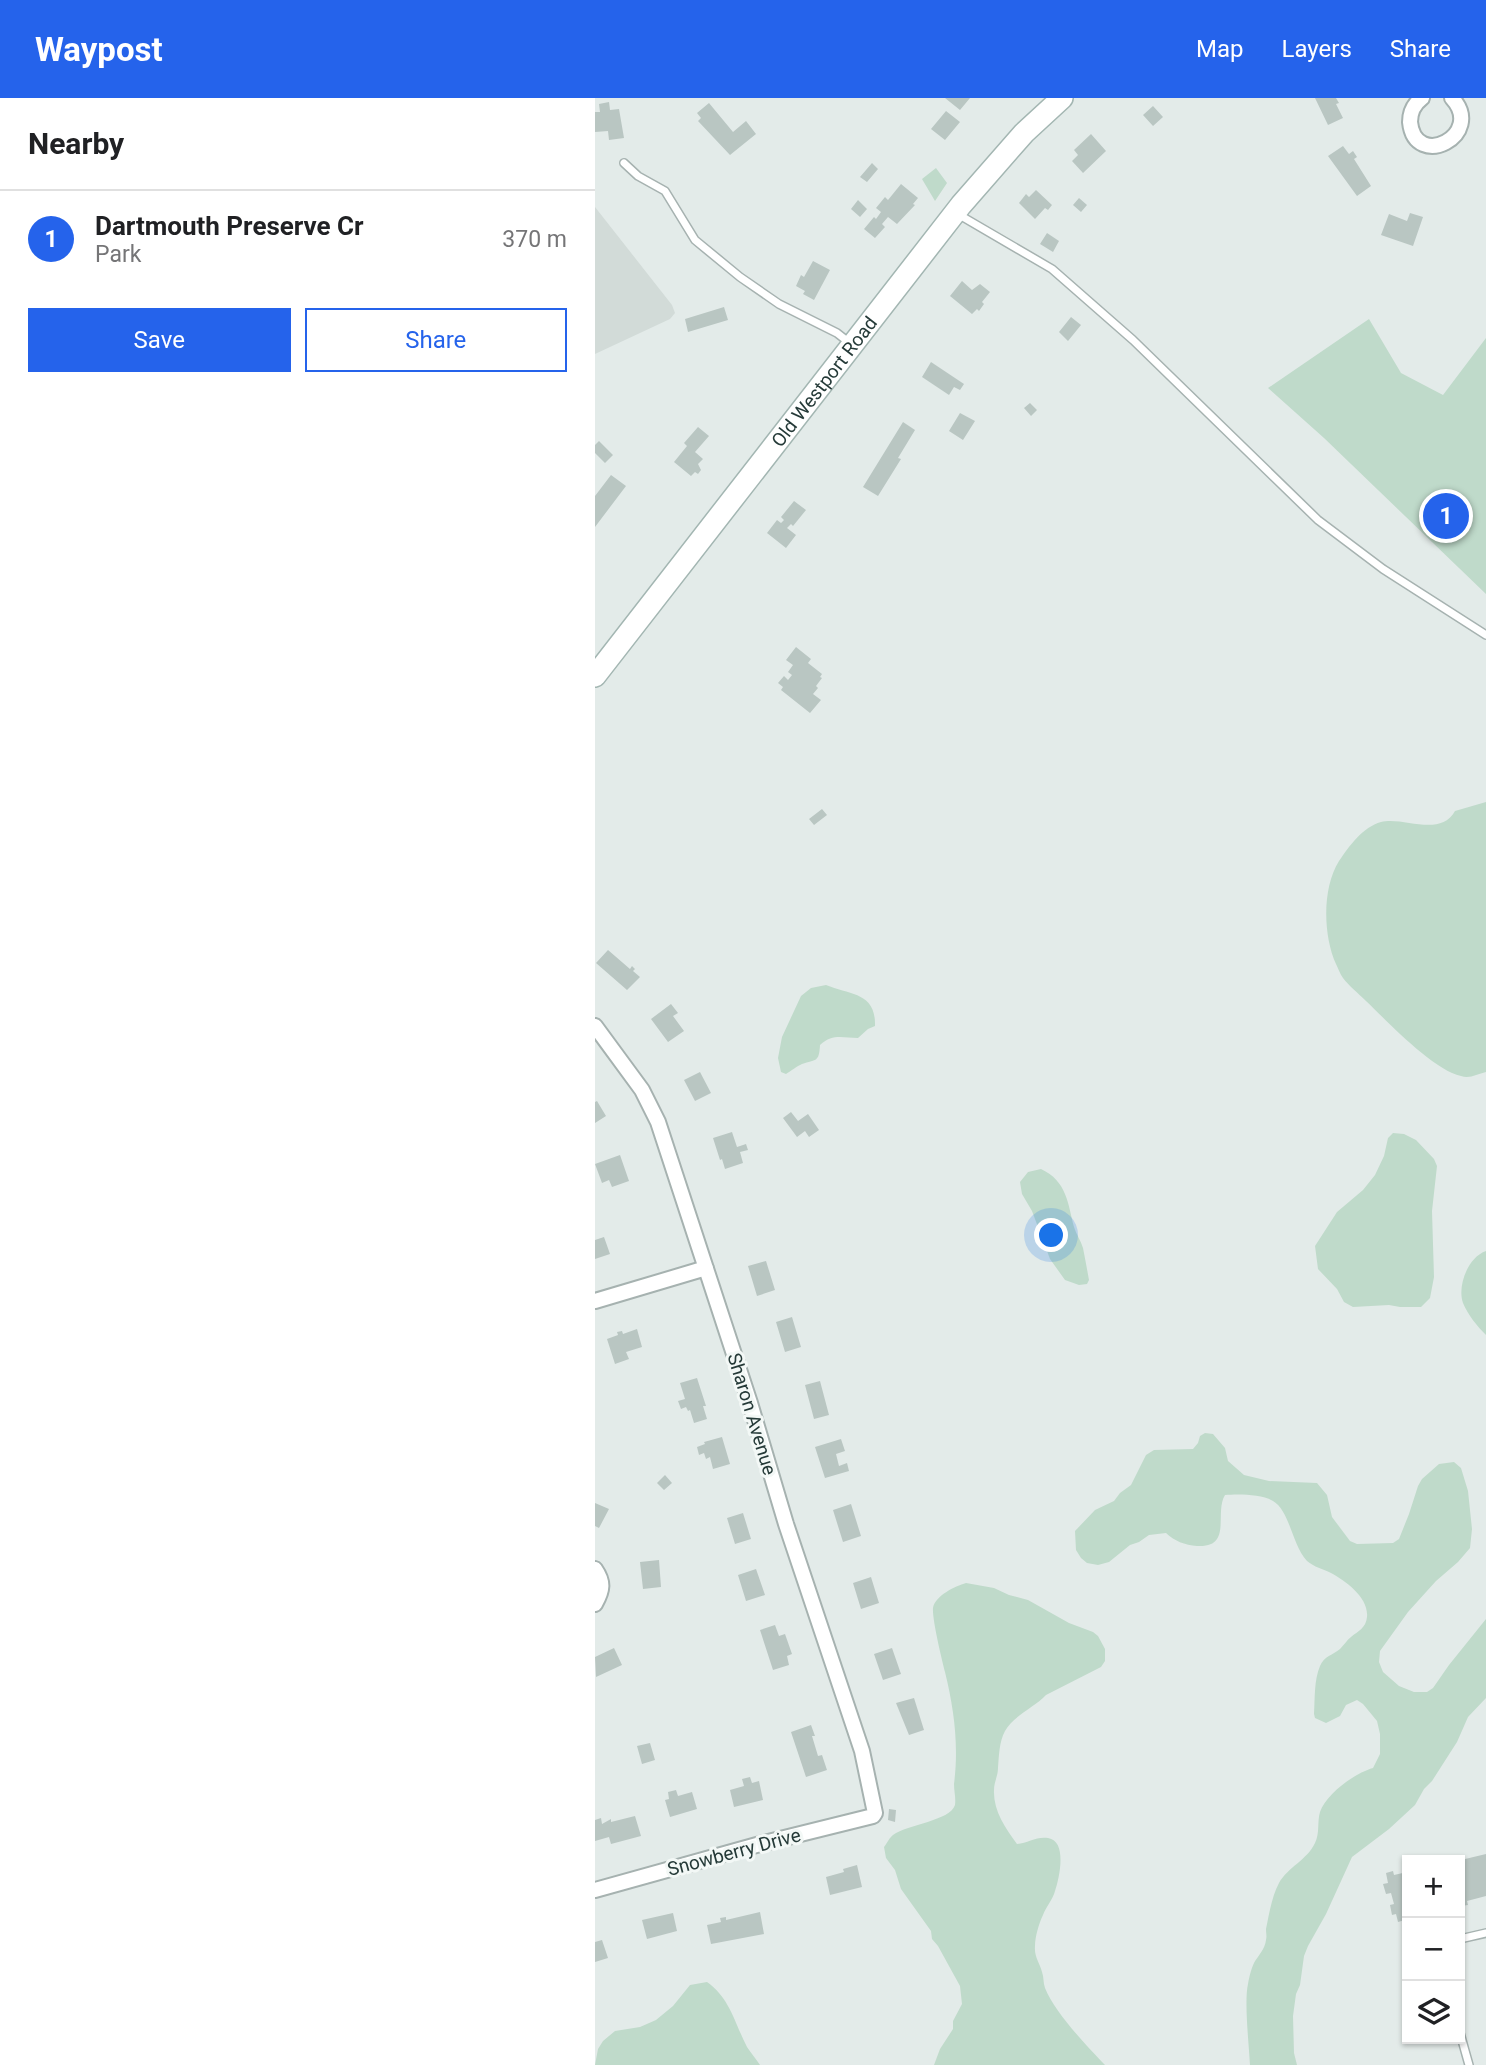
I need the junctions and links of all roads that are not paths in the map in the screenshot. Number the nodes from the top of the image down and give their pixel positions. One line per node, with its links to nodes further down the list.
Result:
1 (1062, 98): 5 (main road, Old Westport Road)
2 (1422, 98): 3 (street)
3 (1452, 98)
4 (624, 163): 6 (lane)
5 (955, 213): 6 (main road, Old Westport Road); 7 (lane)
6 (852, 344): 8 (main road, Old Westport Road)
7 (1486, 635)
8 (595, 676)
9 (595, 1026): 10 (street, Sharon Avenue)
10 (706, 1268): 11 (street); 14 (street, Sharon Avenue)
11 (595, 1301)
12 (595, 1569): 13 (street)
13 (595, 1604)
14 (873, 1816): 15 (street, Snowberry Drive)
15 (595, 1890)
16 (1486, 1933): 17 (lane)
17 (1465, 1939)
18 (1463, 2044): 19 (lane)
19 (1469, 2065)

